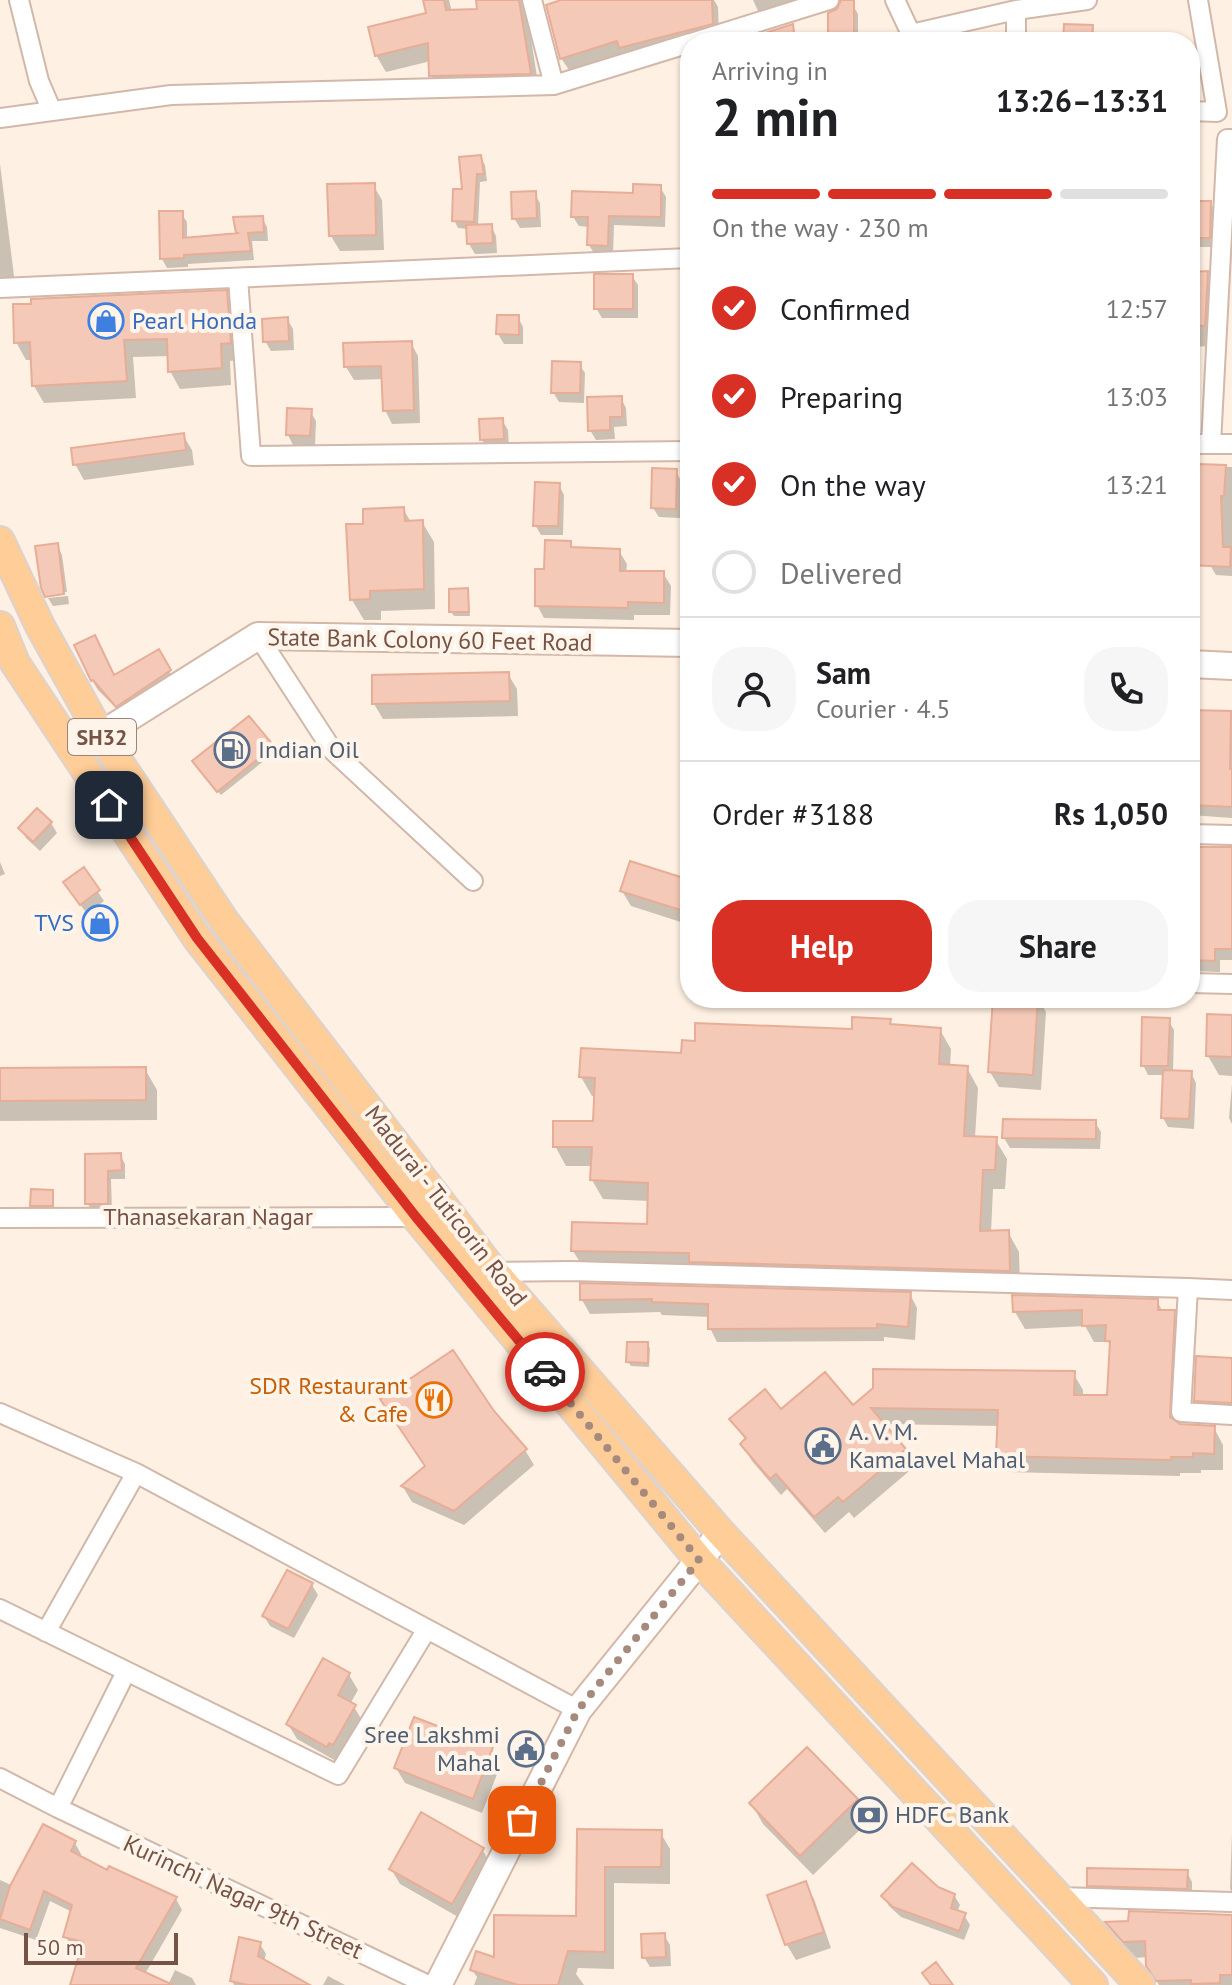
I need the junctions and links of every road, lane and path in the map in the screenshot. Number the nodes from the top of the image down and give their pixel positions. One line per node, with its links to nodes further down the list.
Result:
1 (19, 0): 14 (street)
2 (532, 0): 13 (street)
3 (829, 0): 8 (street)
4 (895, 0): 9 (street)
5 (1087, 0): 7 (street)
6 (1198, 0): 16 (street)
7 (1016, 10): 10 (street); 11 (street)
8 (727, 32)
9 (910, 32)
10 (920, 32)
11 (1016, 32)
12 (680, 47): 13 (street)
13 (554, 85): 14 (street)
14 (51, 109): 17 (street)
15 (1200, 111): 16 (street)
16 (1217, 112): 18 (street)
17 (0, 118)
18 (1230, 139): 23 (street)
19 (680, 258): 20 (street)
20 (238, 278): 21 (street); 25 (street)
21 (0, 288)
22 (1200, 444): 23 (street)
23 (1211, 444): 24 (street)
24 (1232, 444)
25 (680, 451)
26 (0, 541): 33 (main road, Madurai - Tuticorin Road / SH32)
27 (0, 626): 30 (main road, Madurai - Tuticorin Road / SH32)
28 (258, 636): 29 (street, State Bank Colony 60 Feet Road); 33 (street, State Bank Colony 60 Feet Road); 37 (street)
29 (680, 643)
30 (7, 664): 34 (main road, Madurai - Tuticorin Road / SH32)
31 (1200, 664): 32 (street)
32 (1232, 666)
33 (100, 734): 34 (street, State Bank Colony 60 Feet Road); 42 (main road, Madurai - Tuticorin Road / SH32)
34 (74, 752): 40 (main road, Madurai - Tuticorin Road / SH32)
35 (1200, 834): 36 (street)
36 (1232, 835)
37 (473, 881)
38 (1200, 983): 39 (street)
39 (1232, 984)
40 (416, 1217): 41 (street, Thanasekaran Nagar); 49 (main road, Madurai - Tuticorin Road / SH32)
41 (0, 1218)
42 (494, 1272): 43 (street); 48 (main road, Madurai - Tuticorin Road / SH32)
43 (1188, 1288): 44 (street); 46 (street)
44 (1232, 1290)
45 (0, 1413): 47 (street)
46 (1232, 1415)
47 (136, 1473): 51 (street); 52 (street)
48 (721, 1533): 49 (street); 57 (main road, Madurai - Tuticorin Road / SH32)
49 (699, 1560): 54 (street); 61 (main road, Madurai - Tuticorin Road / SH32)
50 (0, 1609): 52 (street)
51 (427, 1629): 53 (street); 54 (street)
52 (46, 1632): 53 (street)
53 (126, 1672): 56 (street)
54 (578, 1710): 60 (street)
55 (0, 1778): 56 (street, Kurinchi Nagar 9th Street)
56 (58, 1808): 59 (street, Kurinchi Nagar 9th Street)
57 (1058, 1897): 58 (street); 62 (main road, Madurai - Tuticorin Road / SH32)
58 (1232, 1902)
59 (428, 1985)
60 (438, 1985)
61 (1093, 1985)
62 (1140, 1985)

